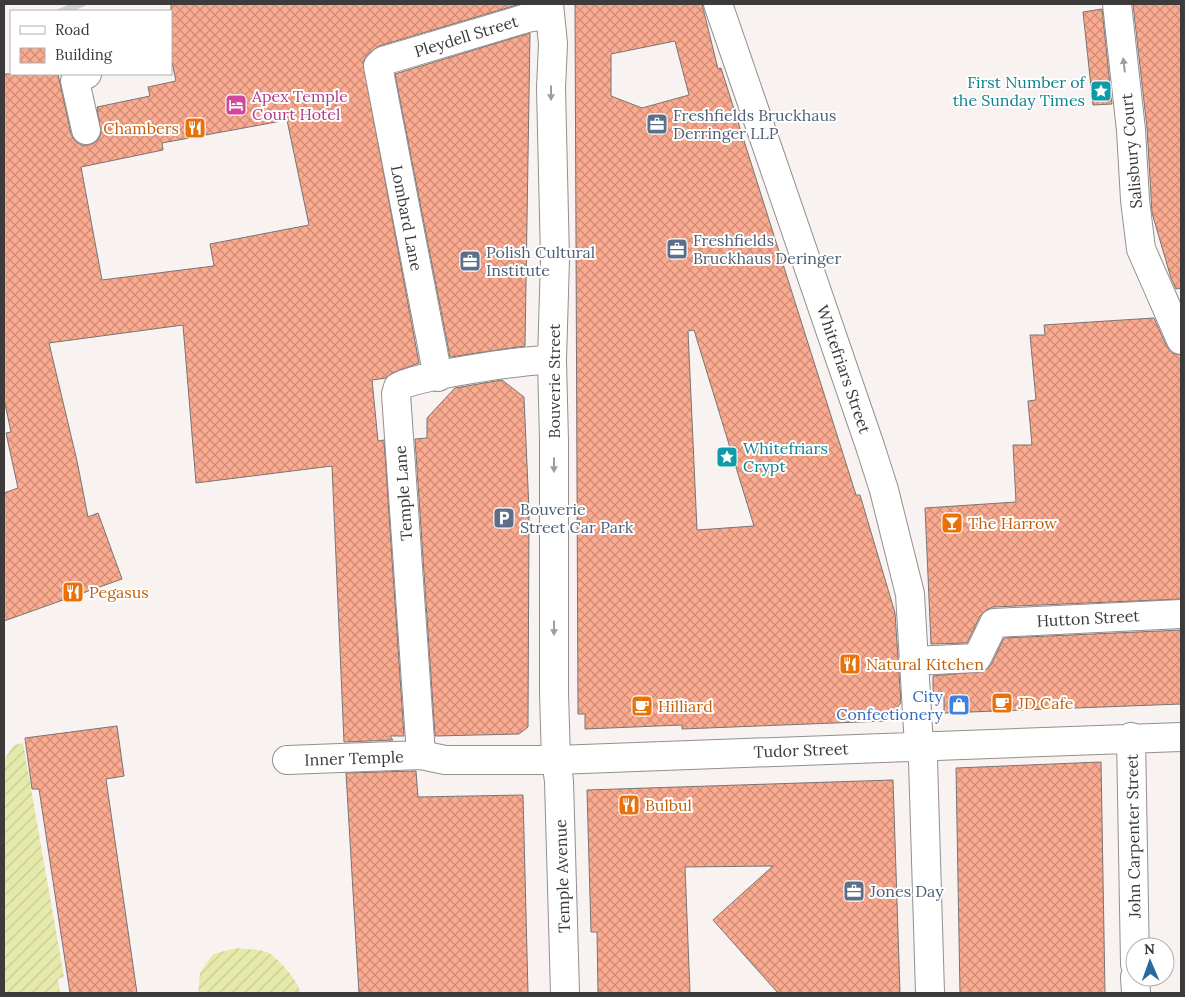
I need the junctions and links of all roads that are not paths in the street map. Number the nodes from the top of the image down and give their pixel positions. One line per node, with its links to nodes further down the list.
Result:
1 (718, 4): 11 (street, Whitefriars Street)
2 (1117, 4): 7 (street, Salisbury Court, one-way to 2)
3 (549, 9): 4 (street, Pleydell Street); 8 (street, Bouverie Street, one-way to 8)
4 (383, 61): 9 (street, Lombard Lane)
5 (85, 75): 6 (street)
6 (86, 130)
7 (1181, 340)
8 (552, 360): 9 (street, Temple Lane); 17 (street, Bouverie Street, one-way to 17)
9 (438, 377): 15 (street, Temple Lane)
10 (1181, 614): 11 (street, Hutton Street)
11 (913, 661): 14 (street, Whitefriars Street)
12 (1131, 737): 13 (street, Tudor Street); 14 (street, Tudor Street); 18 (street, John Carpenter Street)
13 (1181, 737)
14 (919, 746): 17 (street, Tudor Street); 20 (street, Whitefriars Street)
15 (421, 756): 16 (street, Inner Temple); 17 (street, Tudor Street)
16 (287, 760)
17 (556, 760): 19 (street, Temple Avenue)
18 (1135, 937)
19 (565, 993)
20 (930, 993)

